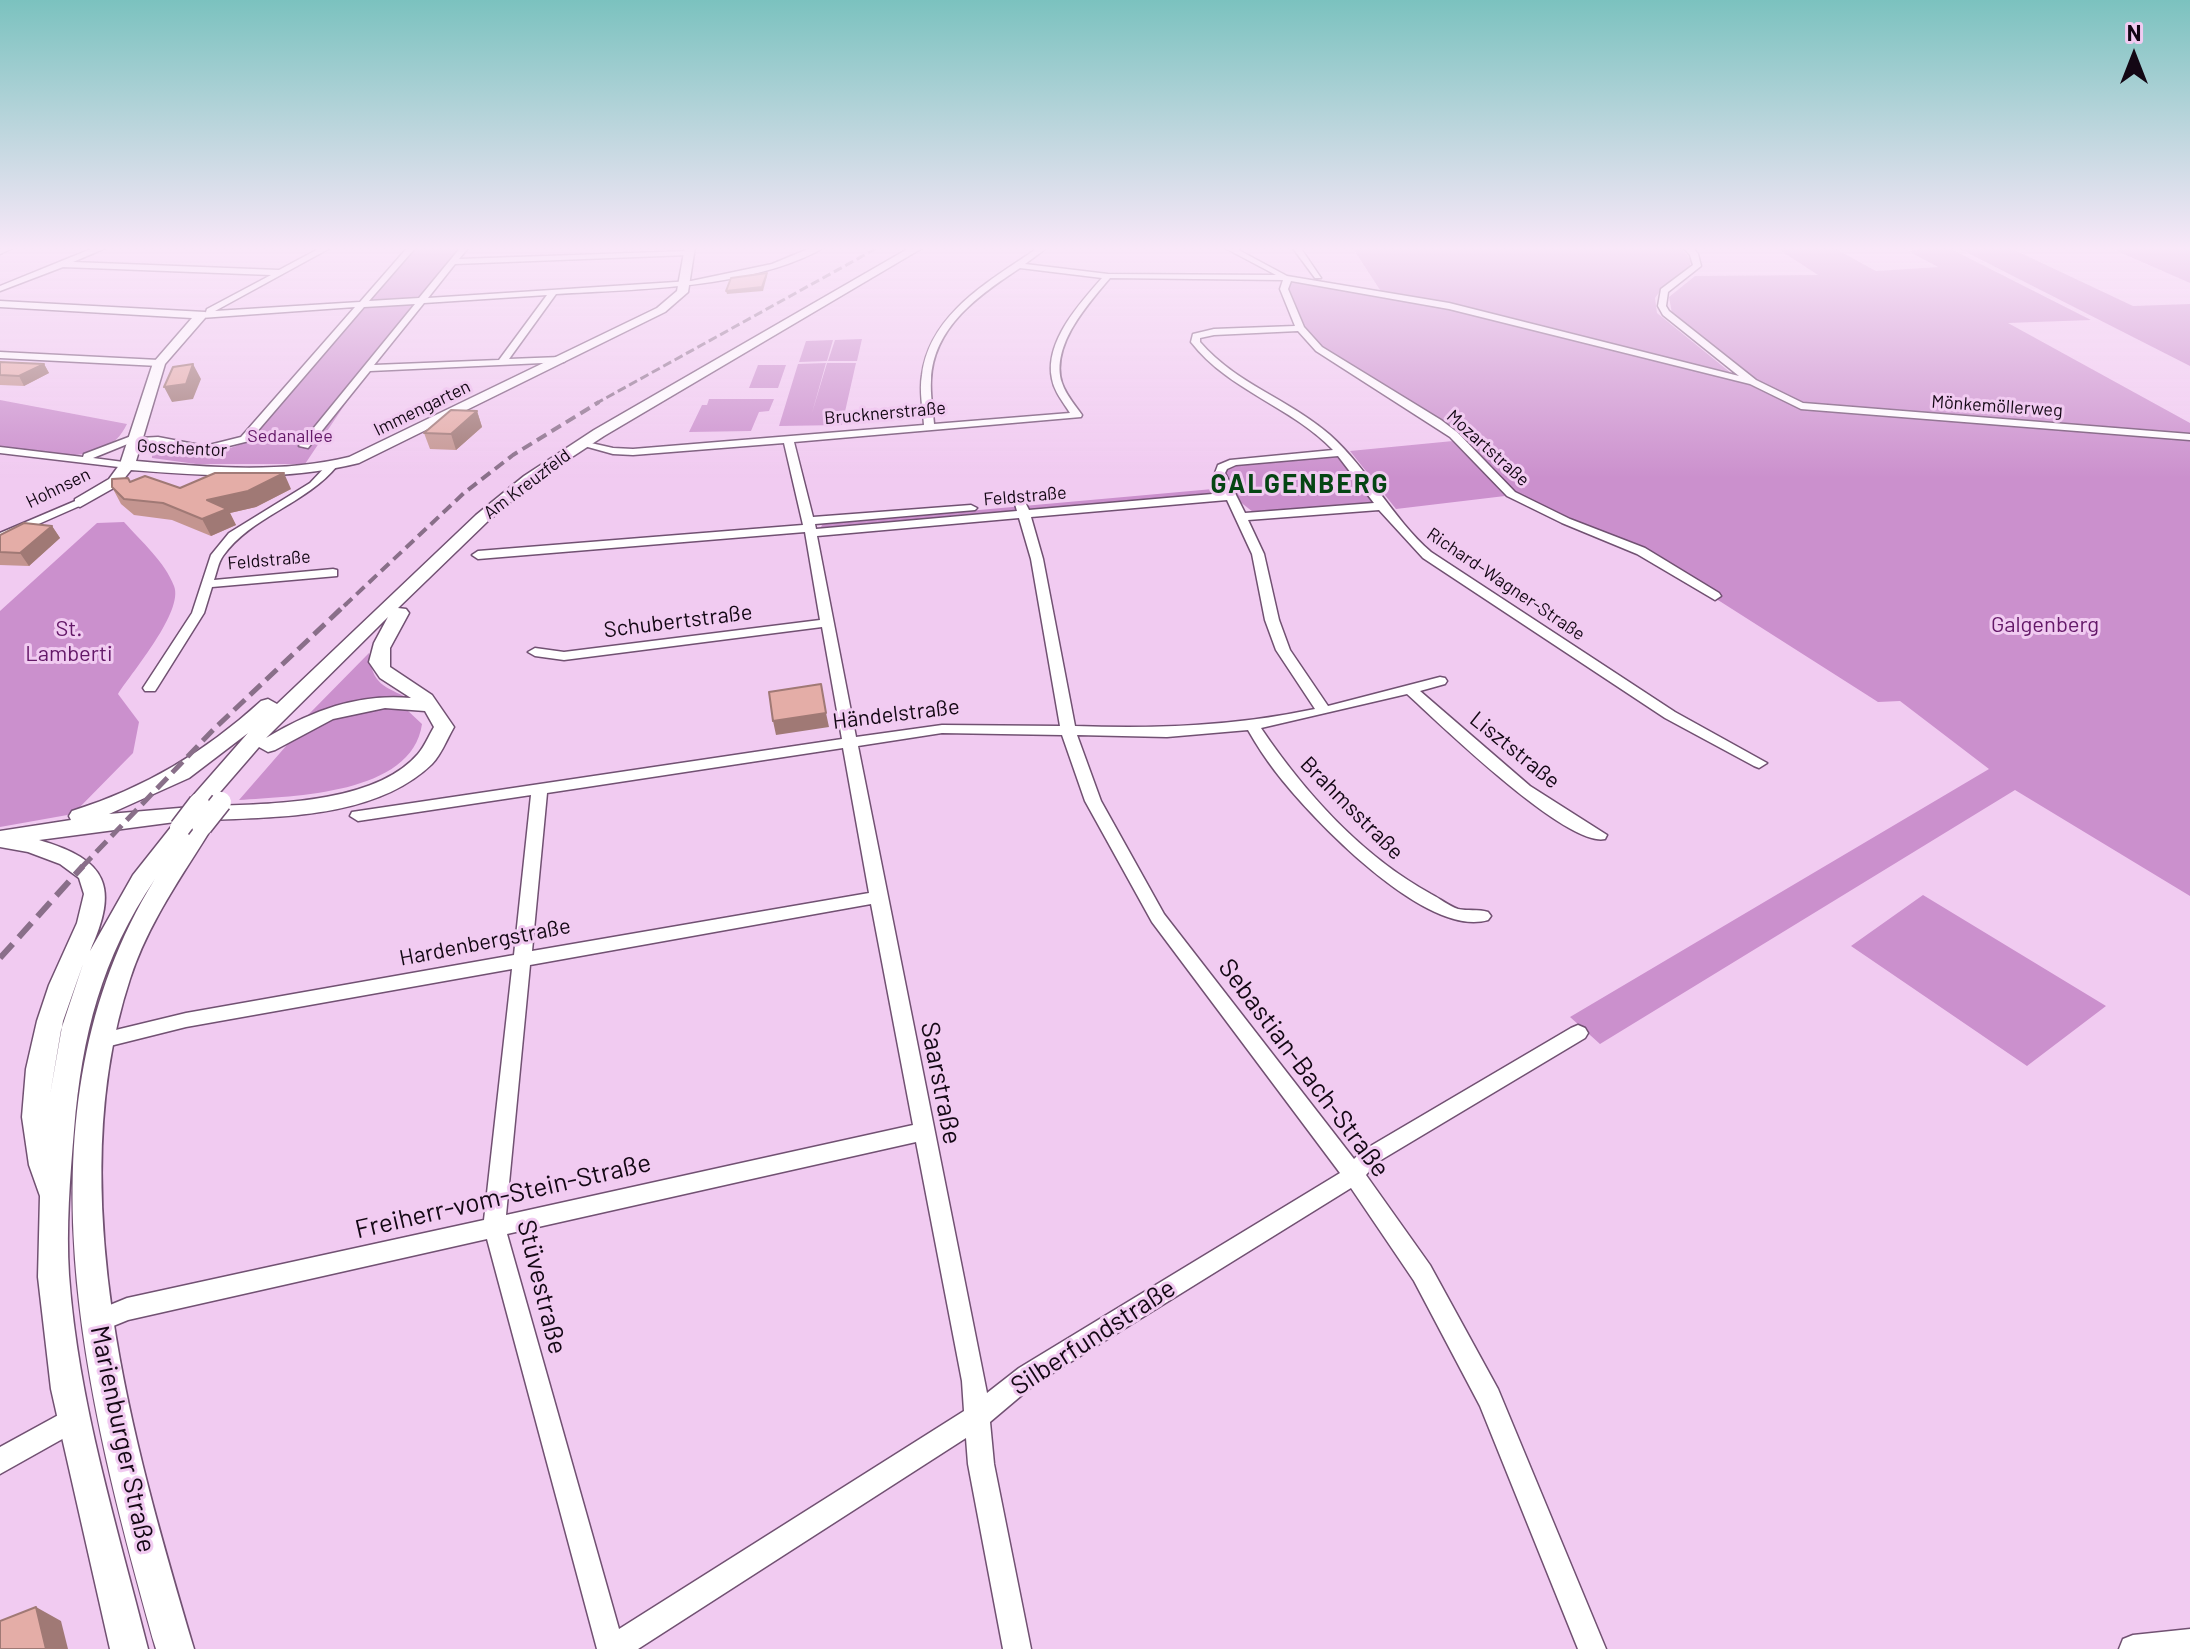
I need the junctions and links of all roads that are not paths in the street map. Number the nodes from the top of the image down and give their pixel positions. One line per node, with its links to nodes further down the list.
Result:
1 (193, 324): 17 (main road)
2 (344, 324): 23 (street)
3 (404, 324): 18 (street)
4 (530, 324): 16 (street)
5 (633, 324): 15 (main road, Immengarten)
6 (791, 324): 25 (main road, Am Kreuzfeld)
7 (799, 324): 25 (main road, Am Kreuzfeld)
8 (951, 324): 20 (street)
9 (1074, 324): 20 (street, Brucknerstraße)
10 (1298, 324): 13 (street, Mozartstraße)
11 (1521, 324): 19 (street)
12 (1678, 324): 19 (street)
13 (1300, 328): 27 (street, Richard-Wagner-Straße); 43 (street, Mozartstraße)
14 (0, 355): 17 (street)
15 (561, 360): 16 (street); 30 (main road, Immengarten)
16 (503, 361): 18 (street)
17 (159, 363): 23 (main road)
18 (369, 368): 24 (street)
19 (1753, 382): 21 (street, Mönkemöllerweg)
20 (929, 427): 22 (street, Brucknerstraße)
21 (2190, 437)
22 (788, 439): 25 (street, Brucknerstraße); 38 (street)
23 (134, 440): 28 (street); 29 (main road)
24 (304, 446)
25 (589, 446): 37 (main road, Am Kreuzfeld); 44 (main road, Am Kreuzfeld)
26 (0, 450): 28 (street)
27 (1339, 453): 32 (street); 34 (street, Richard-Wagner-Straße)
28 (74, 459): 29 (street)
29 (127, 465): 31 (main road, Goschentor); 33 (main road, Hohnsen)
30 (332, 466): 31 (main road, Goschentor); 42 (street, Immengarten)
31 (201, 470): 33 (main road)
32 (1227, 491): 35 (street, Feldstraße); 36 (street)
33 (80, 502): 39 (street, Hohnsen)
34 (1381, 506): 36 (street); 56 (street, Richard-Wagner-Straße)
35 (1022, 509): 38 (street, Feldstraße); 53 (street, Sebastian-Bach-Straße)
36 (1241, 517): 51 (street)
37 (482, 518): 58 (main road, Am Kreuzfeld); 61 (main road)
38 (810, 527): 40 (street, Feldstraße); 45 (street, Saarstraße)
39 (0, 537)
40 (478, 555)
41 (333, 573): 42 (street, Feldstraße)
42 (209, 584): 48 (street, Immengarten)
43 (1715, 596)
44 (400, 613): 50 (main road); 55 (main road, Am Kreuzfeld)
45 (826, 623): 46 (street, Schubertstraße); 54 (street, Saarstraße)
46 (535, 652)
47 (1440, 681): 49 (street, Händelstraße)
48 (150, 688)
49 (1410, 689): 51 (street, Händelstraße); 60 (street, Lisztstraße)
50 (431, 706): 55 (main road); 61 (main road)
51 (1324, 711): 52 (street, Händelstraße)
52 (1252, 726): 53 (street, Händelstraße); 63 (street, Brahmsstraße)
53 (1069, 733): 54 (street, Händelstraße); 68 (street, Sebastian-Bach-Straße)
54 (851, 741): 57 (street, Händelstraße); 62 (street, Saarstraße)
55 (268, 746): 58 (main road, Marienburger Straße)
56 (1759, 763)
57 (540, 788): 59 (street, Händelstraße); 64 (street, Stüvestraße)
58 (200, 815): 66 (main road, Marienburger Straße); 69 (main road, Marienburger Straße)
59 (358, 816)
60 (1599, 835)
61 (3, 838): 69 (main road)
62 (878, 897): 64 (street, Hardenbergstraße); 67 (street, Saarstraße)
63 (1482, 916)
64 (521, 959): 66 (street, Hardenbergstraße); 70 (street, Stüvestraße)
65 (1578, 1033): 68 (street, Silberfundstraße)
66 (102, 1040): 71 (main road, Marienburger Straße)
67 (923, 1132): 70 (street, Freiherr-vom-Stein-Straße); 72 (street, Saarstraße)
68 (1354, 1175): 72 (street, Silberfundstraße); 80 (street, Sebastian-Bach-Straße)
69 (53, 1194): 73 (main road, Marienburger Straße)
70 (494, 1226): 71 (street, Freiherr-vom-Stein-Straße); 78 (street, Stüvestraße)
71 (96, 1322): 77 (main road, Marienburger Straße)
72 (978, 1416): 78 (street, Silberfundstraße); 79 (street, Saarstraße)
73 (60, 1426): 74 (street); 76 (main road, Marienburger Straße)
74 (0, 1461)
75 (2190, 1643): 81 (street)
76 (129, 1649)
77 (175, 1649)
78 (612, 1649)
79 (1017, 1649)
80 (1592, 1649)
81 (2133, 1649)

